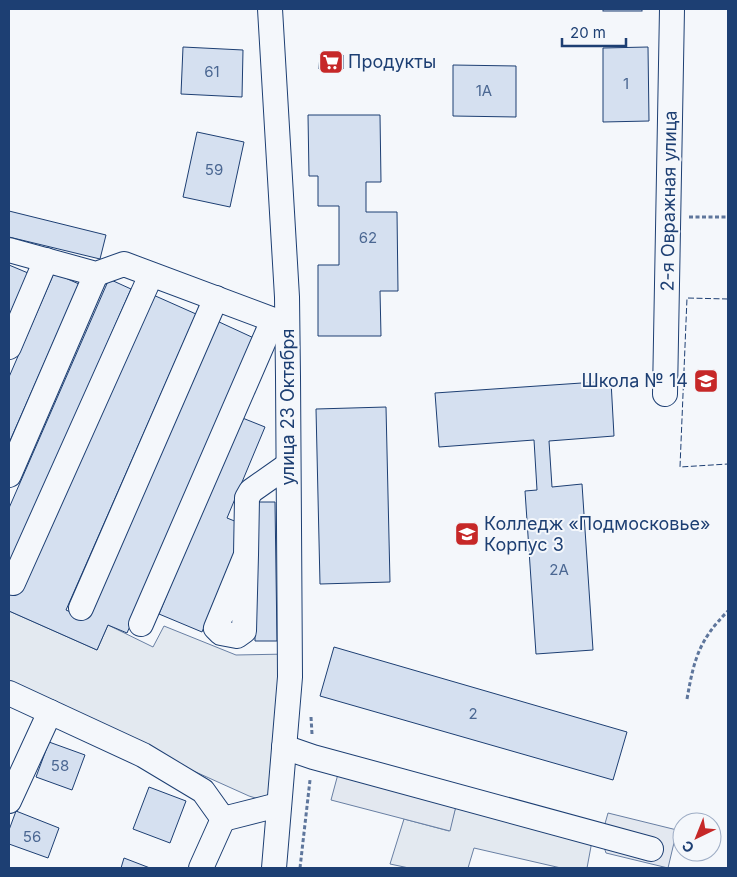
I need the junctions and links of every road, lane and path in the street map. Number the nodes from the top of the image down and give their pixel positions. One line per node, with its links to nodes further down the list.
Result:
1 (270, 9): 10 (street, улица 23 Октября)
2 (672, 9): 4 (street, 2-я Овражная улица)
3 (728, 217): 4 (path)
4 (668, 218): 12 (street, 2-я Овражная улица)
5 (9, 250): 6 (street)
6 (46, 260): 7 (street); 11 (street)
7 (96, 274): 8 (street); 14 (street)
8 (151, 275): 9 (street); 16 (street)
9 (216, 298): 10 (street); 17 (street)
10 (280, 322): 13 (street, улица 23 Октября); 19 (street)
11 (9, 347)
12 (665, 394)
13 (288, 465): 15 (street); 23 (street, улица 23 Октября)
14 (9, 475)
15 (246, 555)
16 (13, 583)
17 (81, 608)
18 (728, 611): 21 (path)
19 (141, 624)
20 (9, 694): 22 (street)
21 (688, 699)
22 (50, 712): 24 (street); 26 (street)
23 (284, 747): 25 (street, улица 23 Октября); 27 (street)
24 (9, 801)
25 (278, 805): 26 (street); 29 (street, улица 23 Октября)
26 (223, 819): 28 (street)
27 (651, 849)
28 (201, 868)
29 (274, 868)

